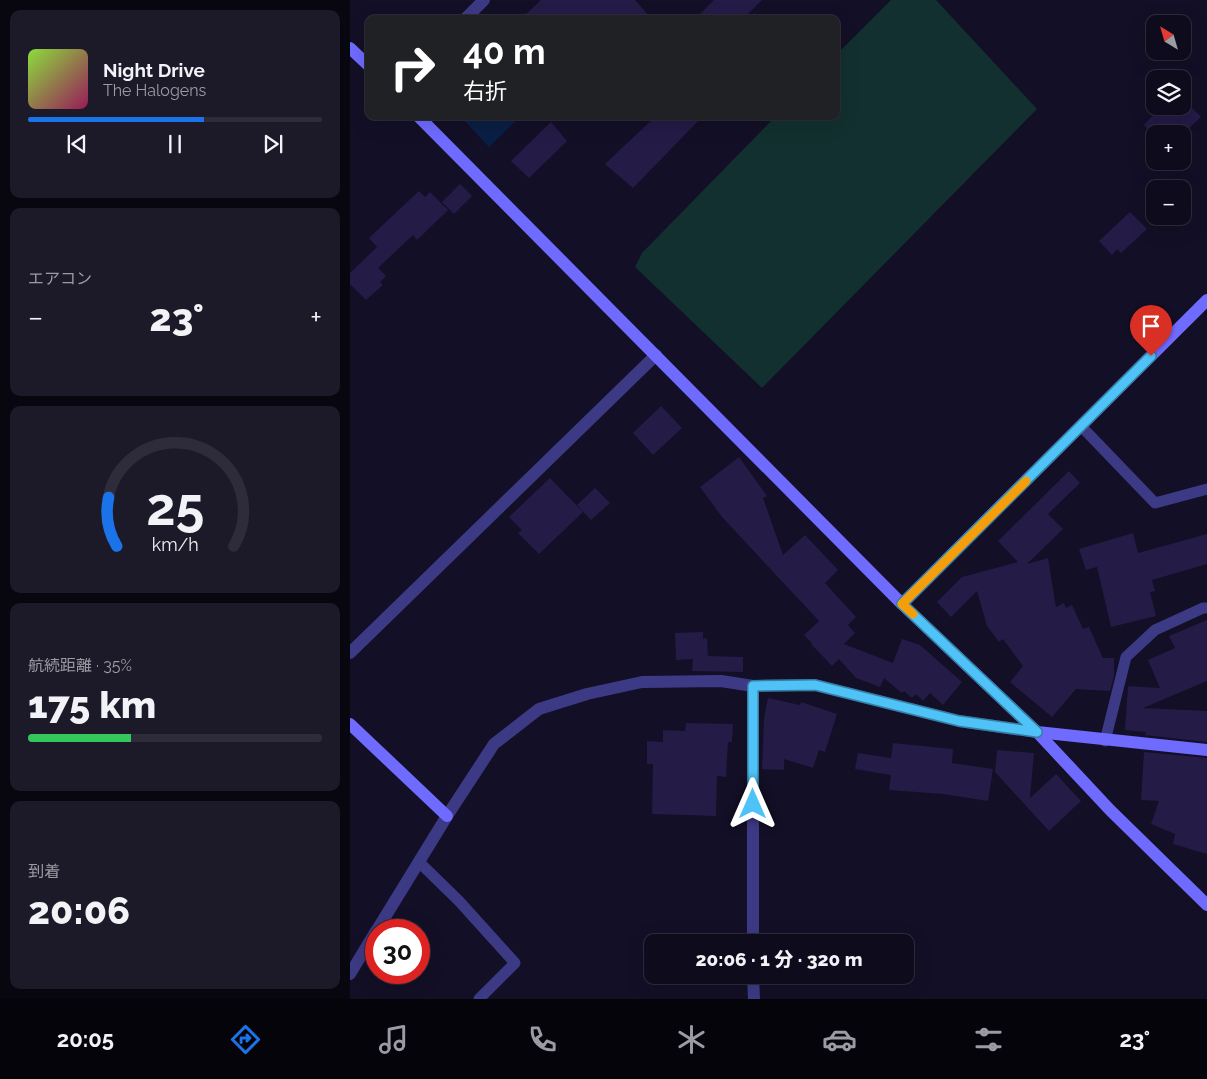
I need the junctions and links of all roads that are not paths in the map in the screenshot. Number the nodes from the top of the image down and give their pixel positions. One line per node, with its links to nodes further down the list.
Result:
1 (484, 0): 2 (street)
2 (469, 15)
3 (350, 48): 4 (street)
4 (365, 62)
5 (422, 120): 7 (street)
6 (1207, 300): 8 (street)
7 (656, 355): 10 (street); 12 (street)
8 (1081, 426): 9 (lane); 10 (street)
9 (1207, 489)
10 (902, 604): 15 (street)
11 (1207, 608): 16 (lane)
12 (350, 653)
13 (753, 686): 15 (street); 18 (street); 22 (street)
14 (350, 724): 18 (street)
15 (1037, 732): 16 (street); 20 (street)
16 (1105, 741): 17 (street)
17 (1207, 750)
18 (447, 816): 19 (street)
19 (419, 862): 21 (street); 26 (lane)
20 (1207, 905)
21 (384, 919)
22 (753, 934)
23 (365, 950): 24 (street)
24 (350, 974)
25 (754, 984): 27 (street)
26 (479, 999)
27 (754, 999)

